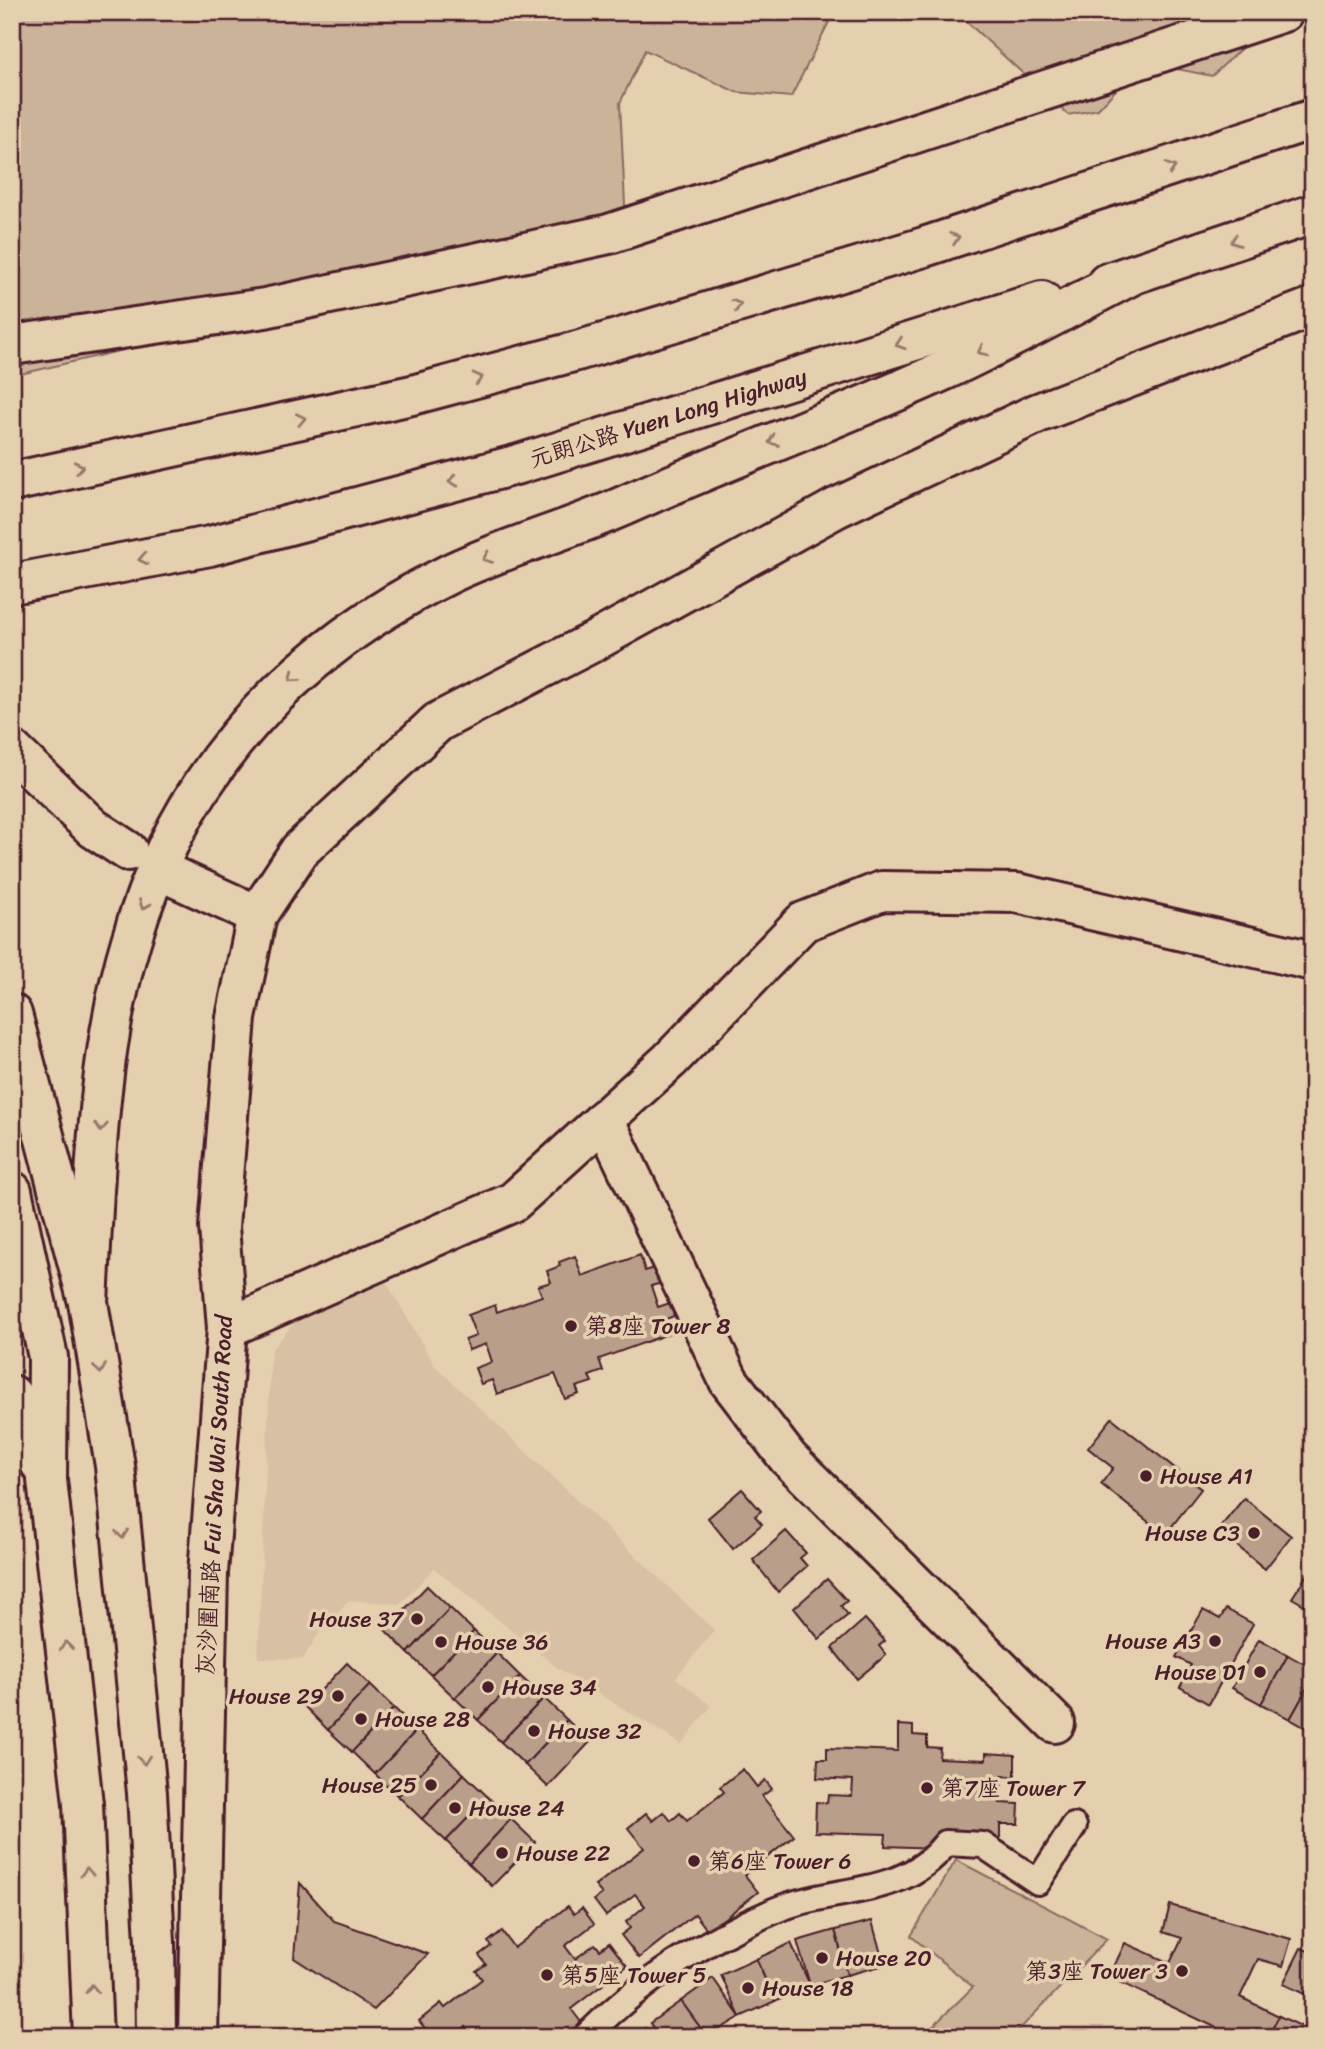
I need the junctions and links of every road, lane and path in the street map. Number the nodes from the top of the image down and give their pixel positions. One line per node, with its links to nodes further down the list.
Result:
1 (1277, 13): 6 (main road)
2 (1313, 119): 7 (main road, one-way to 2)
3 (1313, 214): 4 (main road, 元朗公路 Yuen Long Highway, one-way to 4)
4 (1130, 276): 8 (main road, 元朗公路 Yuen Long Highway, one-way to 8); 17 (main road, one-way to 17)
5 (1313, 307): 12 (main road)
6 (12, 345)
7 (12, 482)
8 (12, 584)
9 (12, 750): 10 (main road)
10 (128, 851)
11 (172, 876): 12 (main road)
12 (257, 915): 18 (main road, 灰沙圍南路 Fui Sha Wai South Road)
13 (1313, 961): 15 (main road)
14 (12, 1014): 17 (main road)
15 (604, 1119): 18 (main road); 21 (main road)
16 (12, 1191): 20 (main road)
17 (88, 1302): 24 (main road, one-way to 24)
18 (227, 1328): 25 (main road, 灰沙圍南路 Fui Sha Wai South Road)
19 (12, 1395): 20 (main road)
20 (47, 1480): 23 (main road, one-way to 20)
21 (1055, 1723)
22 (1074, 1826): 26 (lane)
23 (93, 2037)
24 (156, 2037)
25 (198, 2037)
26 (585, 2037)

